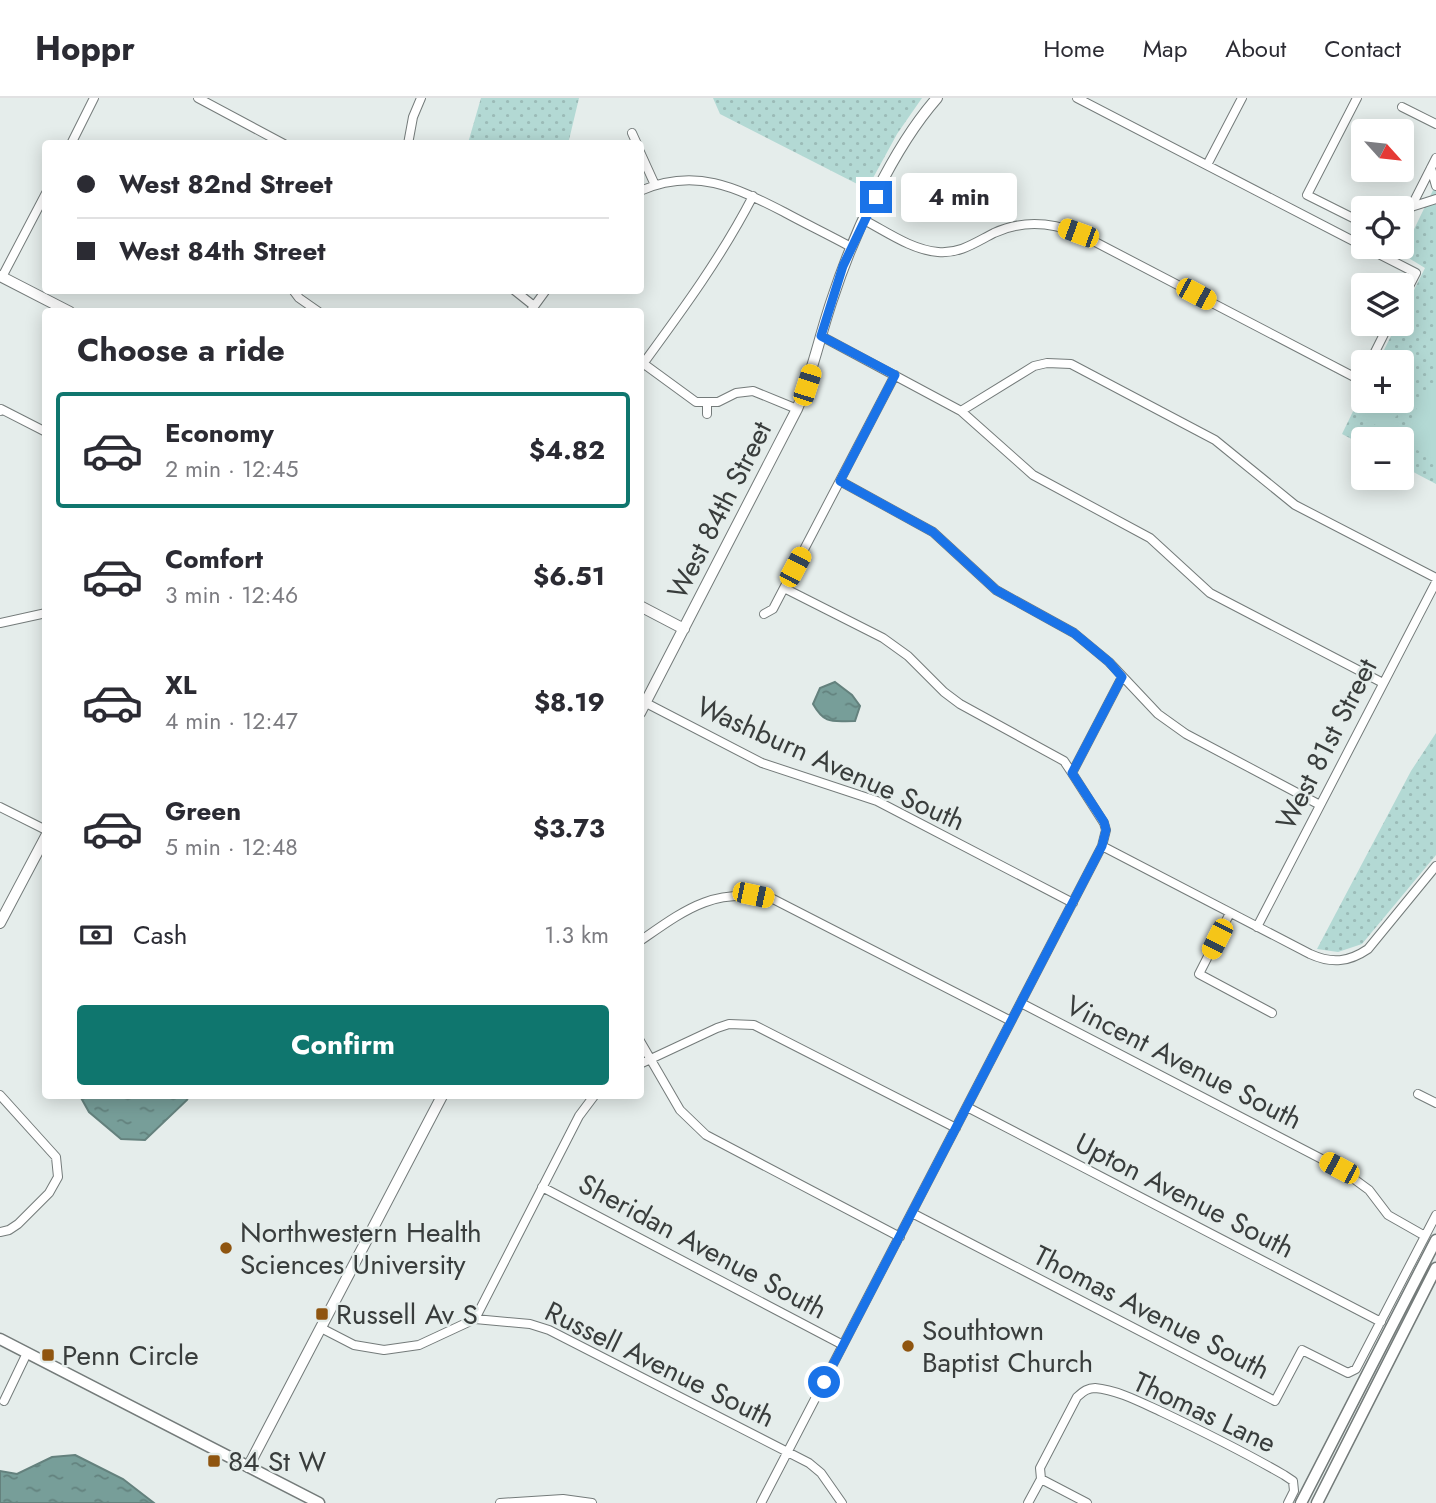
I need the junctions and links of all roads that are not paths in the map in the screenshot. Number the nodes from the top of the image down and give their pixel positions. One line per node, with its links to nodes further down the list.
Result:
1 (94, 98): 12 (street)
2 (198, 98): 13 (street)
3 (421, 98): 14 (street)
4 (937, 98): 29 (street, West 84th Street)
5 (1077, 98): 8 (street)
6 (1242, 98): 18 (street)
7 (1357, 98): 28 (street)
8 (1096, 102): 18 (street)
9 (1402, 107): 10 (street)
10 (1436, 124)
11 (632, 133): 15 (street)
12 (73, 140)
13 (277, 140)
14 (409, 140)
15 (635, 140)
16 (1436, 158): 19 (street)
17 (644, 161): 20 (street)
18 (1207, 165): 30 (street)
19 (1431, 168): 21 (street); 26 (street)
20 (655, 185): 22 (street); 23 (street)
21 (1436, 186)
22 (644, 189)
23 (753, 196): 31 (street); 41 (street)
24 (1436, 199): 27 (street)
25 (42, 200): 33 (street)
26 (1414, 201)
27 (1414, 206)
28 (1351, 217)
29 (864, 220): 31 (street, West 84th Street); 43 (street)
30 (1351, 239)
31 (851, 247): 40 (street, West 84th Street)
32 (1389, 259): 34 (street)
33 (1, 277): 37 (street)
34 (1414, 277)
35 (296, 294): 38 (street)
36 (518, 294): 39 (street)
37 (62, 308)
38 (314, 308)
39 (531, 308)
40 (821, 336): 44 (street); 46 (street, West 84th Street)
41 (644, 363)
42 (644, 367): 45 (street)
43 (1351, 372)
44 (895, 375): 48 (street); 51 (street)
45 (707, 403): 46 (street); 49 (street)
46 (797, 409): 58 (street, West 84th Street)
47 (0, 410): 50 (street)
48 (961, 411): 52 (street); 60 (street)
49 (707, 414)
50 (42, 430)
51 (840, 481): 53 (street); 59 (street)
52 (1436, 580): 60 (street, West 81st Street)
53 (784, 588): 56 (street); 63 (street)
54 (644, 608): 58 (street)
55 (42, 614): 57 (street)
56 (764, 614)
57 (0, 622)
58 (684, 629): 61 (street, West 84th Street)
59 (1122, 677): 63 (street); 64 (street)
60 (1383, 683): 64 (street, West 81st Street)
61 (646, 703): 62 (street, West 84th Street); 70 (street, Washburn Avenue South)
62 (644, 706)
63 (1072, 773): 68 (street)
64 (1320, 805): 73 (street, West 81st Street)
65 (0, 807): 66 (street)
66 (42, 828)
67 (42, 844): 72 (street)
68 (1102, 846): 70 (street); 71 (street)
69 (1436, 866): 73 (street)
70 (1073, 902): 75 (street)
71 (1230, 913): 73 (street); 76 (street)
72 (0, 923)
73 (1257, 927)
74 (644, 938): 77 (street)
75 (1021, 1003): 77 (street); 93 (street, Vincent Avenue South)
76 (1272, 1013)
77 (1011, 1021): 86 (street)
78 (644, 1048): 79 (street)
79 (651, 1060): 80 (street); 87 (street); 92 (street)
80 (644, 1063)
81 (1418, 1094): 85 (street)
82 (0, 1095): 91 (street)
83 (440, 1099): 97 (street)
84 (592, 1099): 88 (street)
85 (1436, 1103)
86 (967, 1107): 87 (street); 96 (street, Upton Avenue South)
87 (956, 1128): 89 (street)
88 (542, 1187): 95 (street); 99 (street, Sheridan Avenue South)
89 (912, 1213): 92 (street); 96 (street, Thomas Avenue South)
90 (1436, 1215): 93 (street)
91 (0, 1233)
92 (900, 1237): 99 (street)
93 (1431, 1238): 96 (street); 101 (main road)
94 (1436, 1268): 102 (main road)
95 (475, 1319): 97 (street); 104 (street, Russell Avenue South)
96 (1381, 1322)
97 (321, 1328): 105 (street)
98 (0, 1339): 100 (main road)
99 (844, 1345): 104 (street)
100 (27, 1353): 103 (street); 105 (main road)
101 (1361, 1387): 102 (main road); 115 (main road)
102 (1373, 1393): 116 (main road)
103 (4, 1401)
104 (788, 1453): 110 (street); 111 (street, Russell Avenue South)
105 (248, 1466): 107 (main road)
106 (1041, 1479): 112 (street); 113 (street); 114 (street, Thomas Lane)
107 (319, 1503)
108 (500, 1503): 109 (street)
109 (592, 1503)
110 (761, 1503)
111 (842, 1503)
112 (1028, 1503)
113 (1087, 1503)
114 (1288, 1503)
115 (1301, 1503)
116 (1317, 1503)

